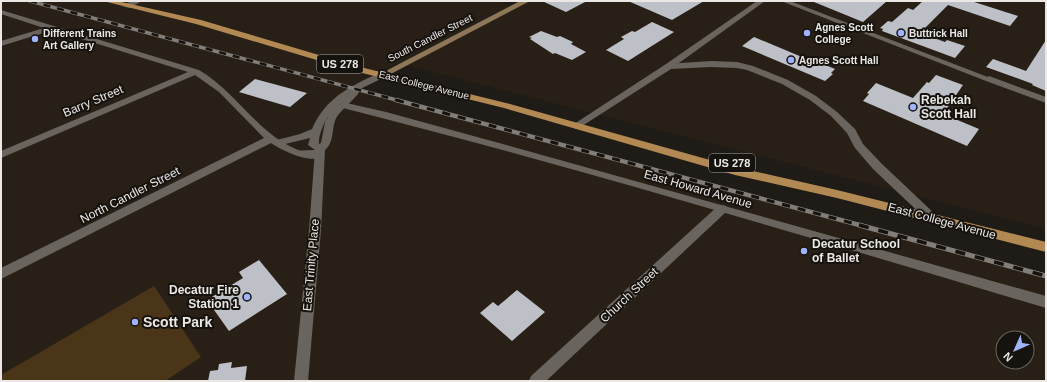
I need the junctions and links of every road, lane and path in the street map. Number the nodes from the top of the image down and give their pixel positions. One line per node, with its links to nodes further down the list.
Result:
1 (107, 1): 6 (main road, East College Avenue / US 278)
2 (138, 1): 6 (street)
3 (526, 1): 12 (main road, South Candler Street)
4 (762, 1): 10 (street)
5 (784, 1): 13 (street)
6 (126, 6): 12 (main road, East College Avenue / US 278)
7 (1, 12): 8 (street)
8 (52, 28): 9 (street); 11 (street)
9 (1, 44)
10 (669, 66): 18 (street); 24 (street)
11 (196, 72): 20 (street); 22 (street, Barry Street)
12 (382, 75): 14 (street, South Candler Street); 18 (main road, East College Avenue / US 278)
13 (989, 79): 15 (street)
14 (355, 88): 16 (street, South Candler Street); 19 (street)
15 (1046, 100)
16 (342, 106): 17 (street, South Candler Street); 23 (street, East Howard Avenue)
17 (334, 114): 21 (street, East Trinity Place)
18 (576, 126): 24 (main road, East College Avenue / US 278)
19 (316, 131): 20 (street, North Candler Street); 21 (street, East Trinity Place)
20 (274, 141): 21 (street); 26 (street, North Candler Street)
21 (319, 151): 28 (street, East Trinity Place)
22 (1, 155)
23 (722, 209): 27 (street, East Howard Avenue); 29 (street, Church Street)
24 (932, 218): 25 (main road, East College Avenue / US 278)
25 (1046, 247)
26 (1, 274)
27 (1046, 302)
28 (301, 381)
29 (536, 381)

